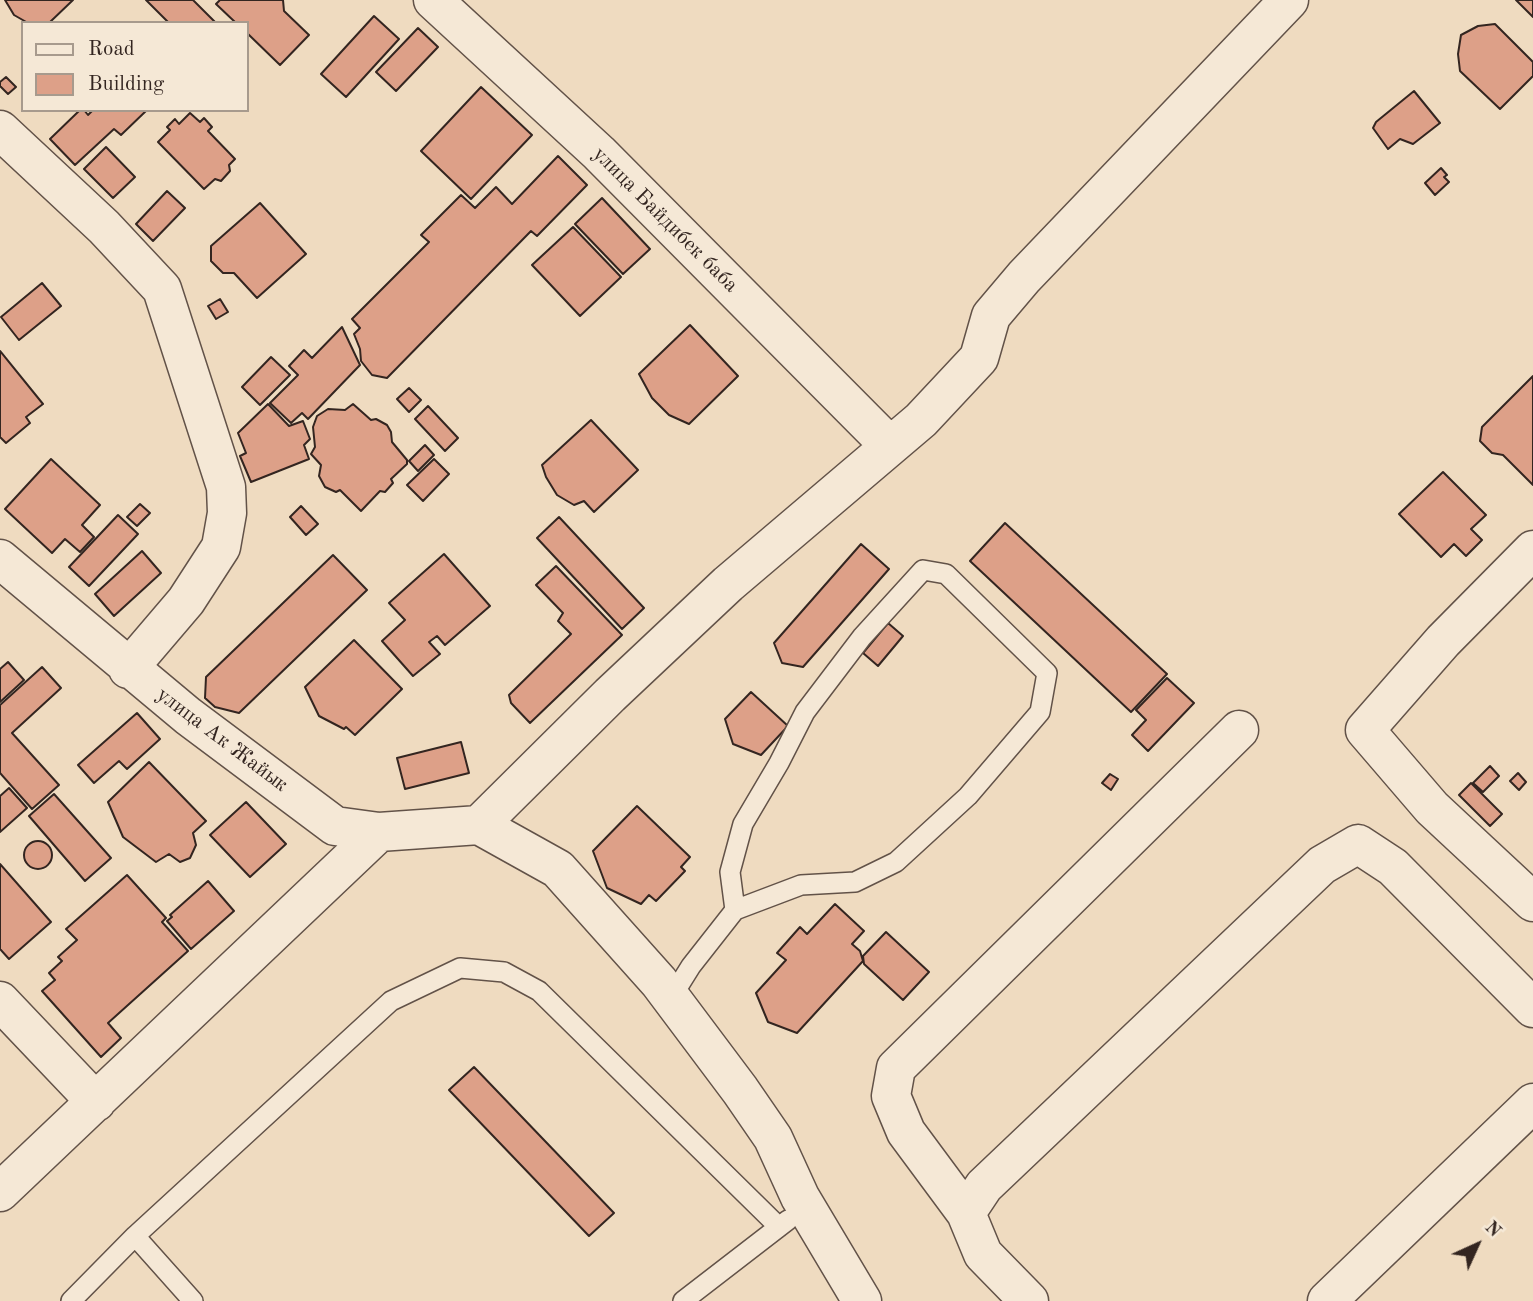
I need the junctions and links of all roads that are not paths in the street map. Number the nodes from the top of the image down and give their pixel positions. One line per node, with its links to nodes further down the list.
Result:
1 (433, 0): 4 (street, улица Байдибек баба)
2 (1289, 0): 4 (street)
3 (0, 130): 7 (street)
4 (890, 446): 9 (street)
5 (1533, 550): 11 (street)
6 (0, 559): 7 (street, улица Ак Жайык)
7 (128, 668): 10 (street, улица Ак Жайык)
8 (1239, 730): 19 (street)
9 (479, 825): 10 (street, улица Ак Жайык); 13 (street)
10 (379, 832): 16 (street)
11 (1533, 902)
12 (735, 910): 12 (lane); 13 (lane)
13 (671, 998): 20 (street)
14 (0, 1001): 16 (street)
15 (1533, 1008): 19 (street)
16 (96, 1102): 18 (street)
17 (1533, 1103): 27 (street)
18 (0, 1192)
19 (966, 1213): 26 (street)
20 (792, 1217): 21 (lane); 24 (lane); 25 (street)
21 (135, 1237): 22 (lane); 23 (lane)
22 (71, 1301)
23 (193, 1301)
24 (683, 1301)
25 (862, 1301)
26 (1030, 1301)
27 (1327, 1301)

